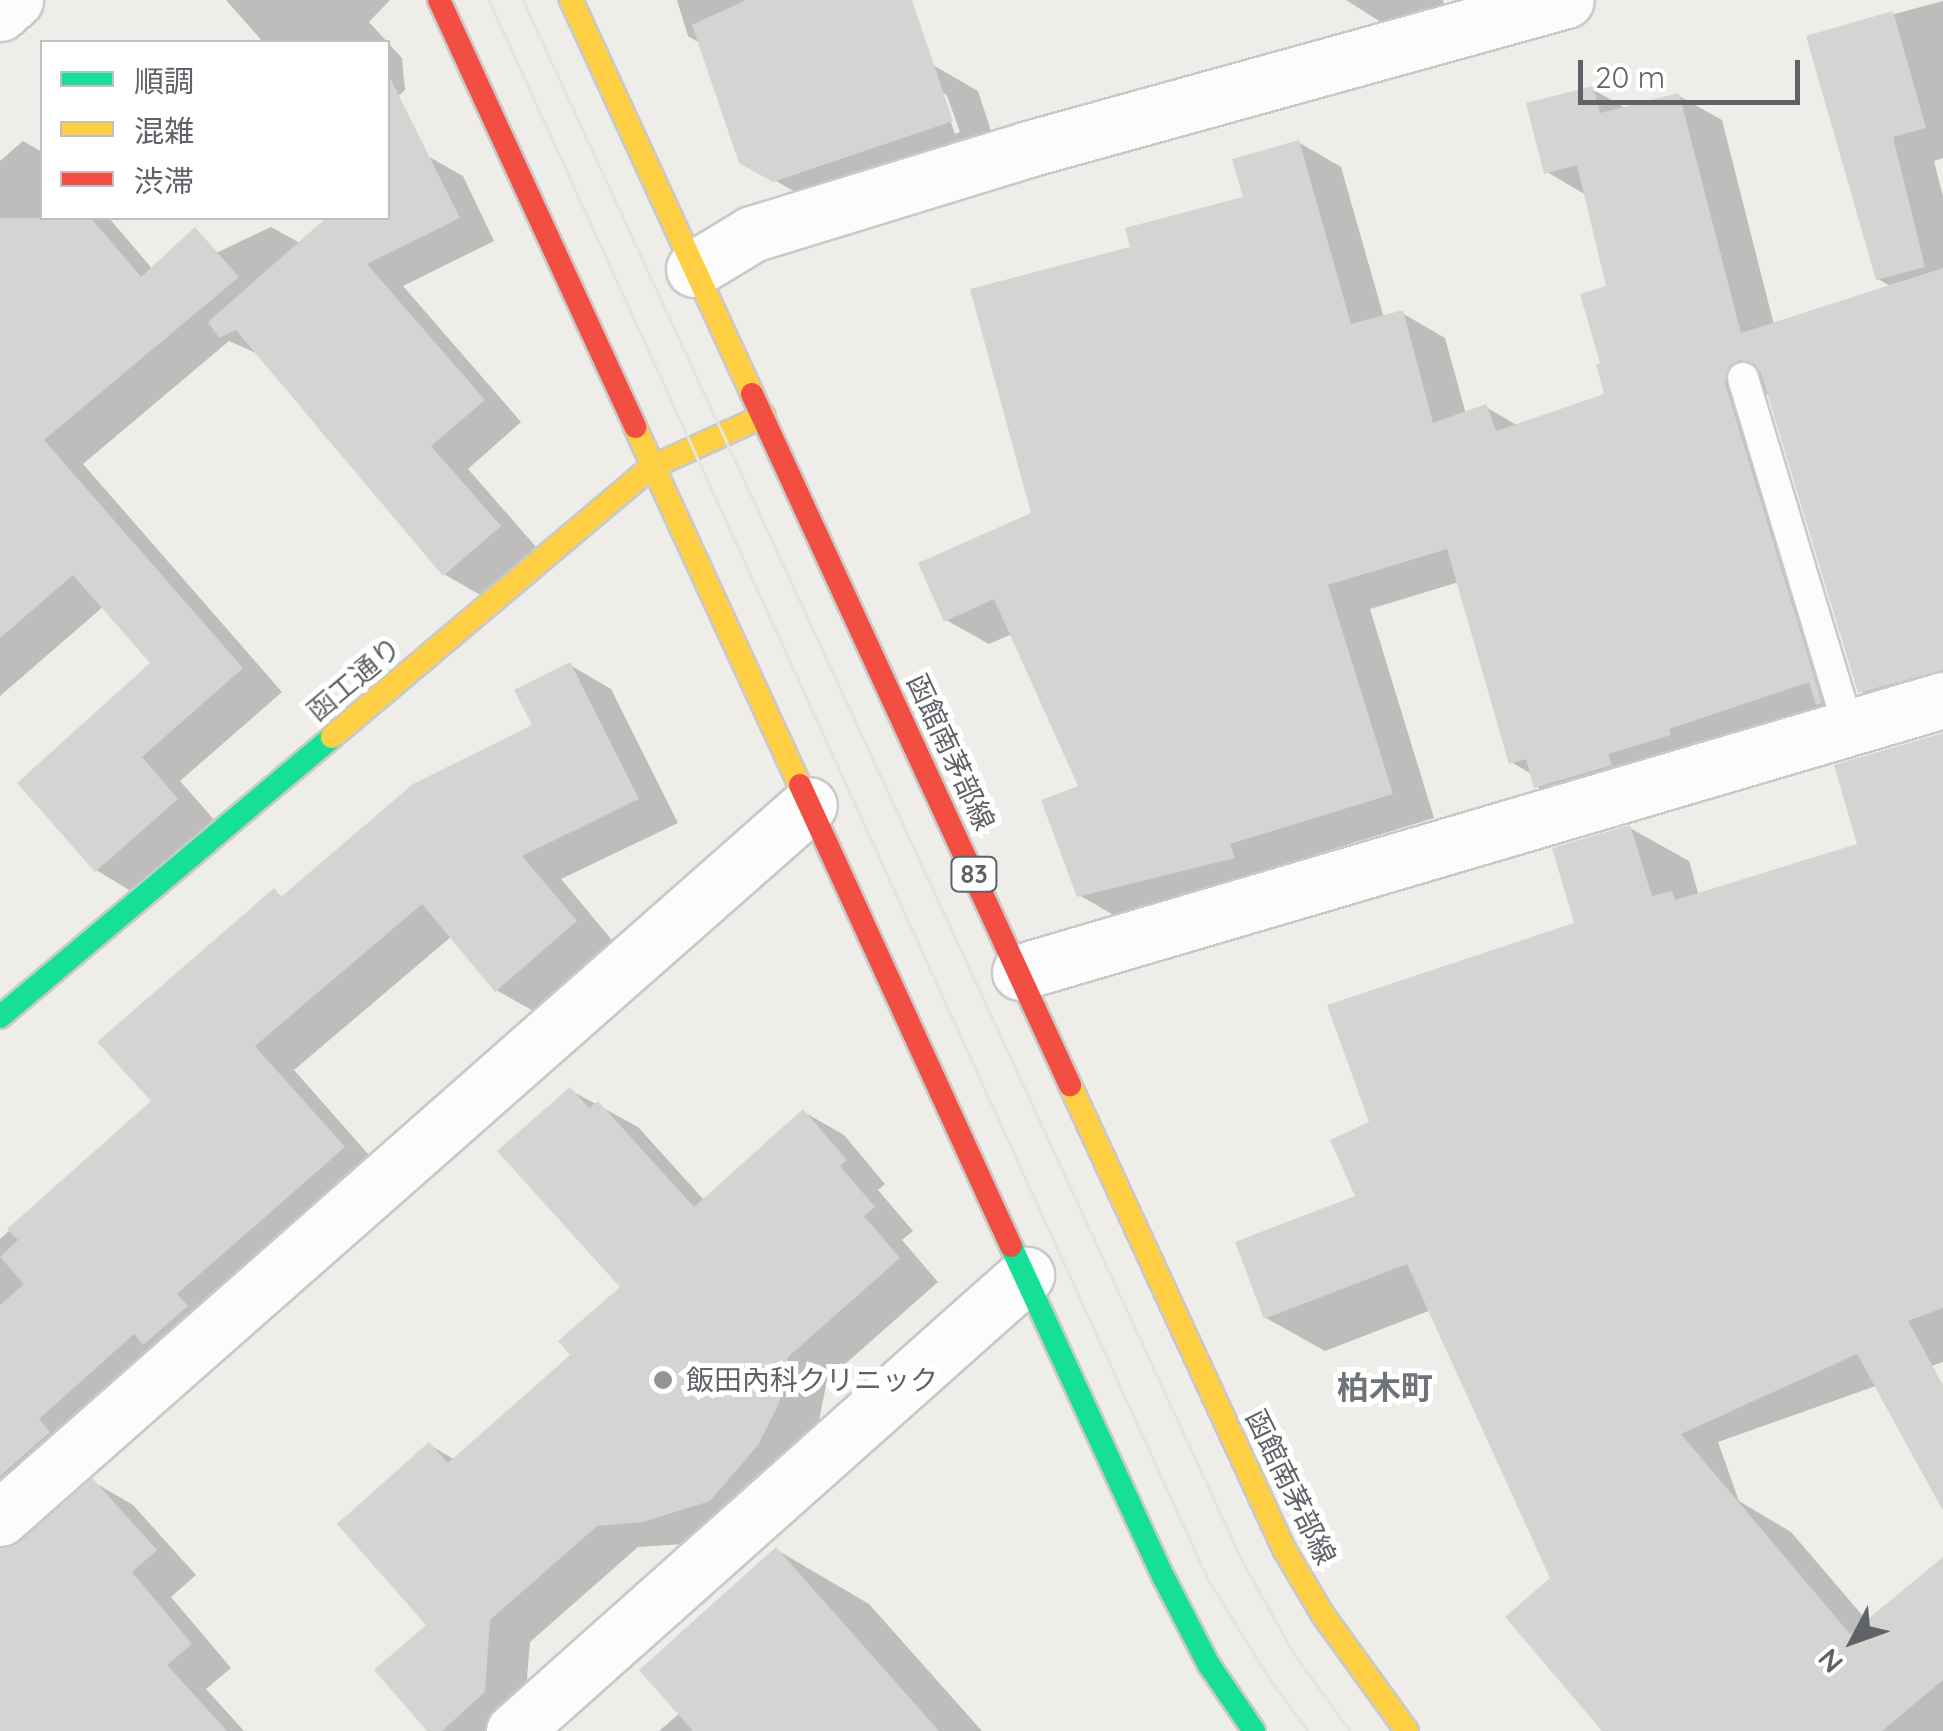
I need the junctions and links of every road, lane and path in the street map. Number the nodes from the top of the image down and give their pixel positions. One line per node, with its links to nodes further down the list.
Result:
1 (15, 0): 5 (street)
2 (439, 0): 9 (main road)
3 (571, 0): 6 (main road, 函館南茅部線 / 83)
4 (1566, 0): 6 (street)
5 (0, 13)
6 (694, 269): 8 (main road, 函館南茅部線 / 83)
7 (1744, 378): 11 (lane)
8 (764, 416): 9 (main road, 函工通り); 13 (main road, 函館南茅部線 / 83)
9 (650, 468): 12 (main road); 14 (main road, 函工通り)
10 (1943, 700): 11 (street)
11 (1849, 728): 13 (street)
12 (809, 804): 15 (main road); 16 (street)
13 (1020, 972): 19 (main road, 函館南茅部線 / 83)
14 (0, 1017)
15 (1026, 1275): 17 (street); 18 (main road)
16 (0, 1518)
17 (514, 1731)
18 (1254, 1731)
19 (1407, 1731)

